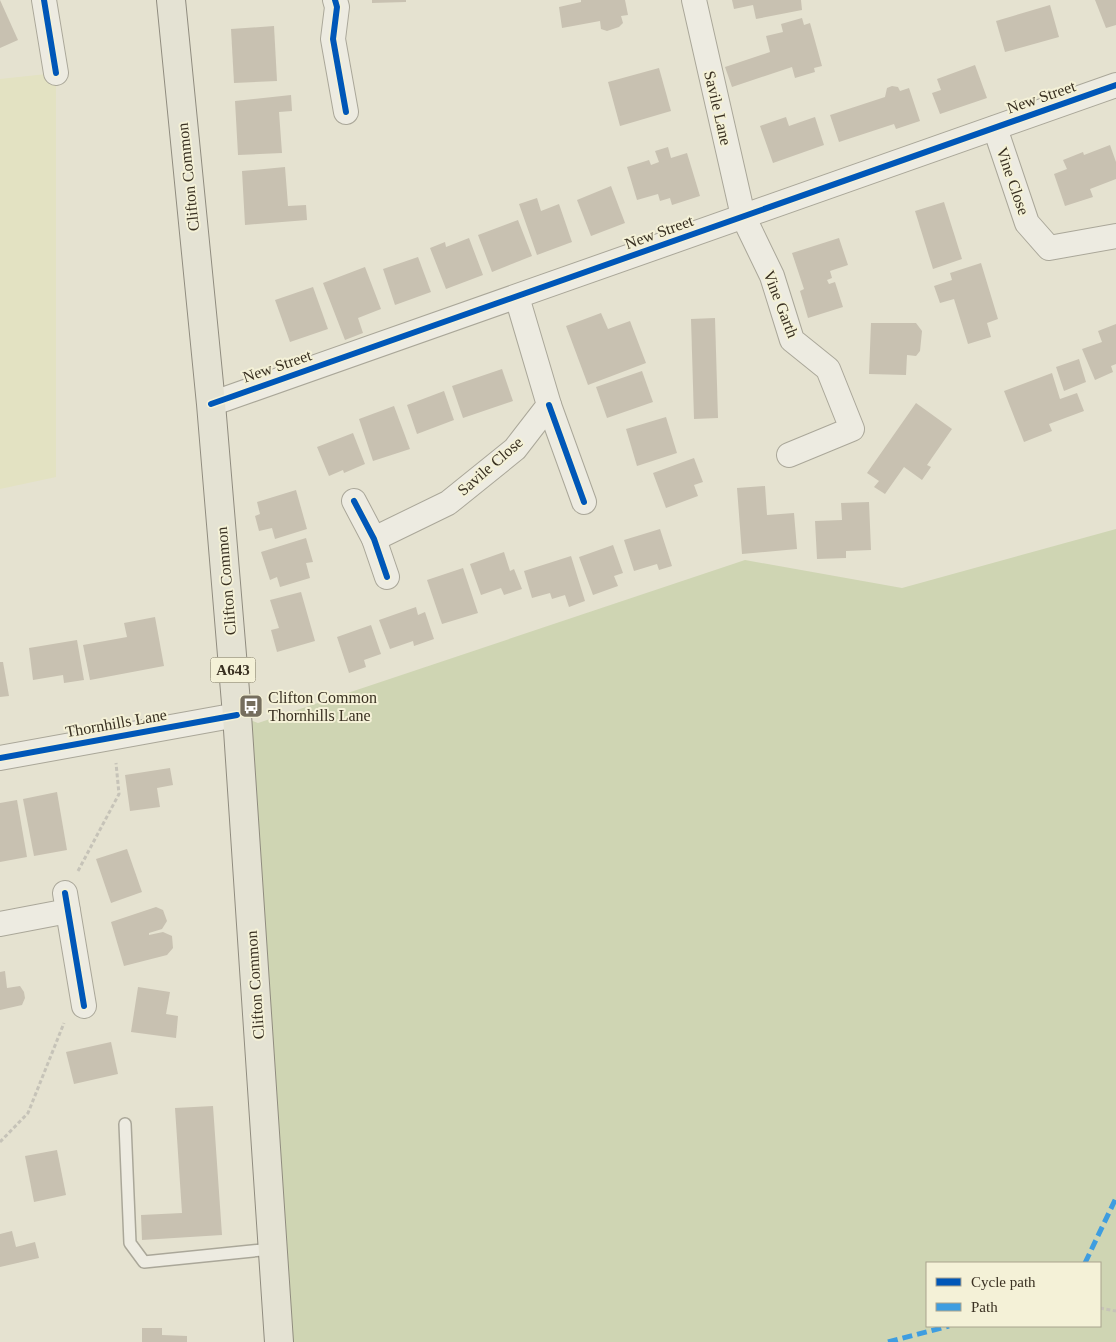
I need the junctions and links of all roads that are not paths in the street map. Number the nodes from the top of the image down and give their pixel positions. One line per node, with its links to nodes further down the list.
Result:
1 (44, 0): 5 (street)
2 (171, 0): 12 (main road, Clifton Common / A643)
3 (335, 0): 7 (street)
4 (694, 0): 9 (street, Savile Lane)
5 (56, 74)
6 (1116, 85): 8 (street, New Street)
7 (346, 112)
8 (995, 128): 9 (street, New Street); 10 (street, Vine Close)
9 (743, 216): 11 (street, New Street); 14 (street, Vine Garth)
10 (1116, 236)
11 (517, 298): 12 (street, New Street); 13 (street)
12 (211, 404): 19 (main road, Clifton Common / A643)
13 (549, 405): 16 (street); 17 (street, Savile Close)
14 (789, 455)
15 (354, 502): 17 (street)
16 (584, 502)
17 (374, 539): 18 (street)
18 (387, 577)
19 (237, 715): 20 (street, Thornhills Lane); 24 (main road, Clifton Common / A643)
20 (0, 758)
21 (0, 924): 22 (street)
22 (84, 1006)
23 (125, 1124): 24 (lane)
24 (272, 1249): 25 (main road, Clifton Common / A643)
25 (278, 1342)

